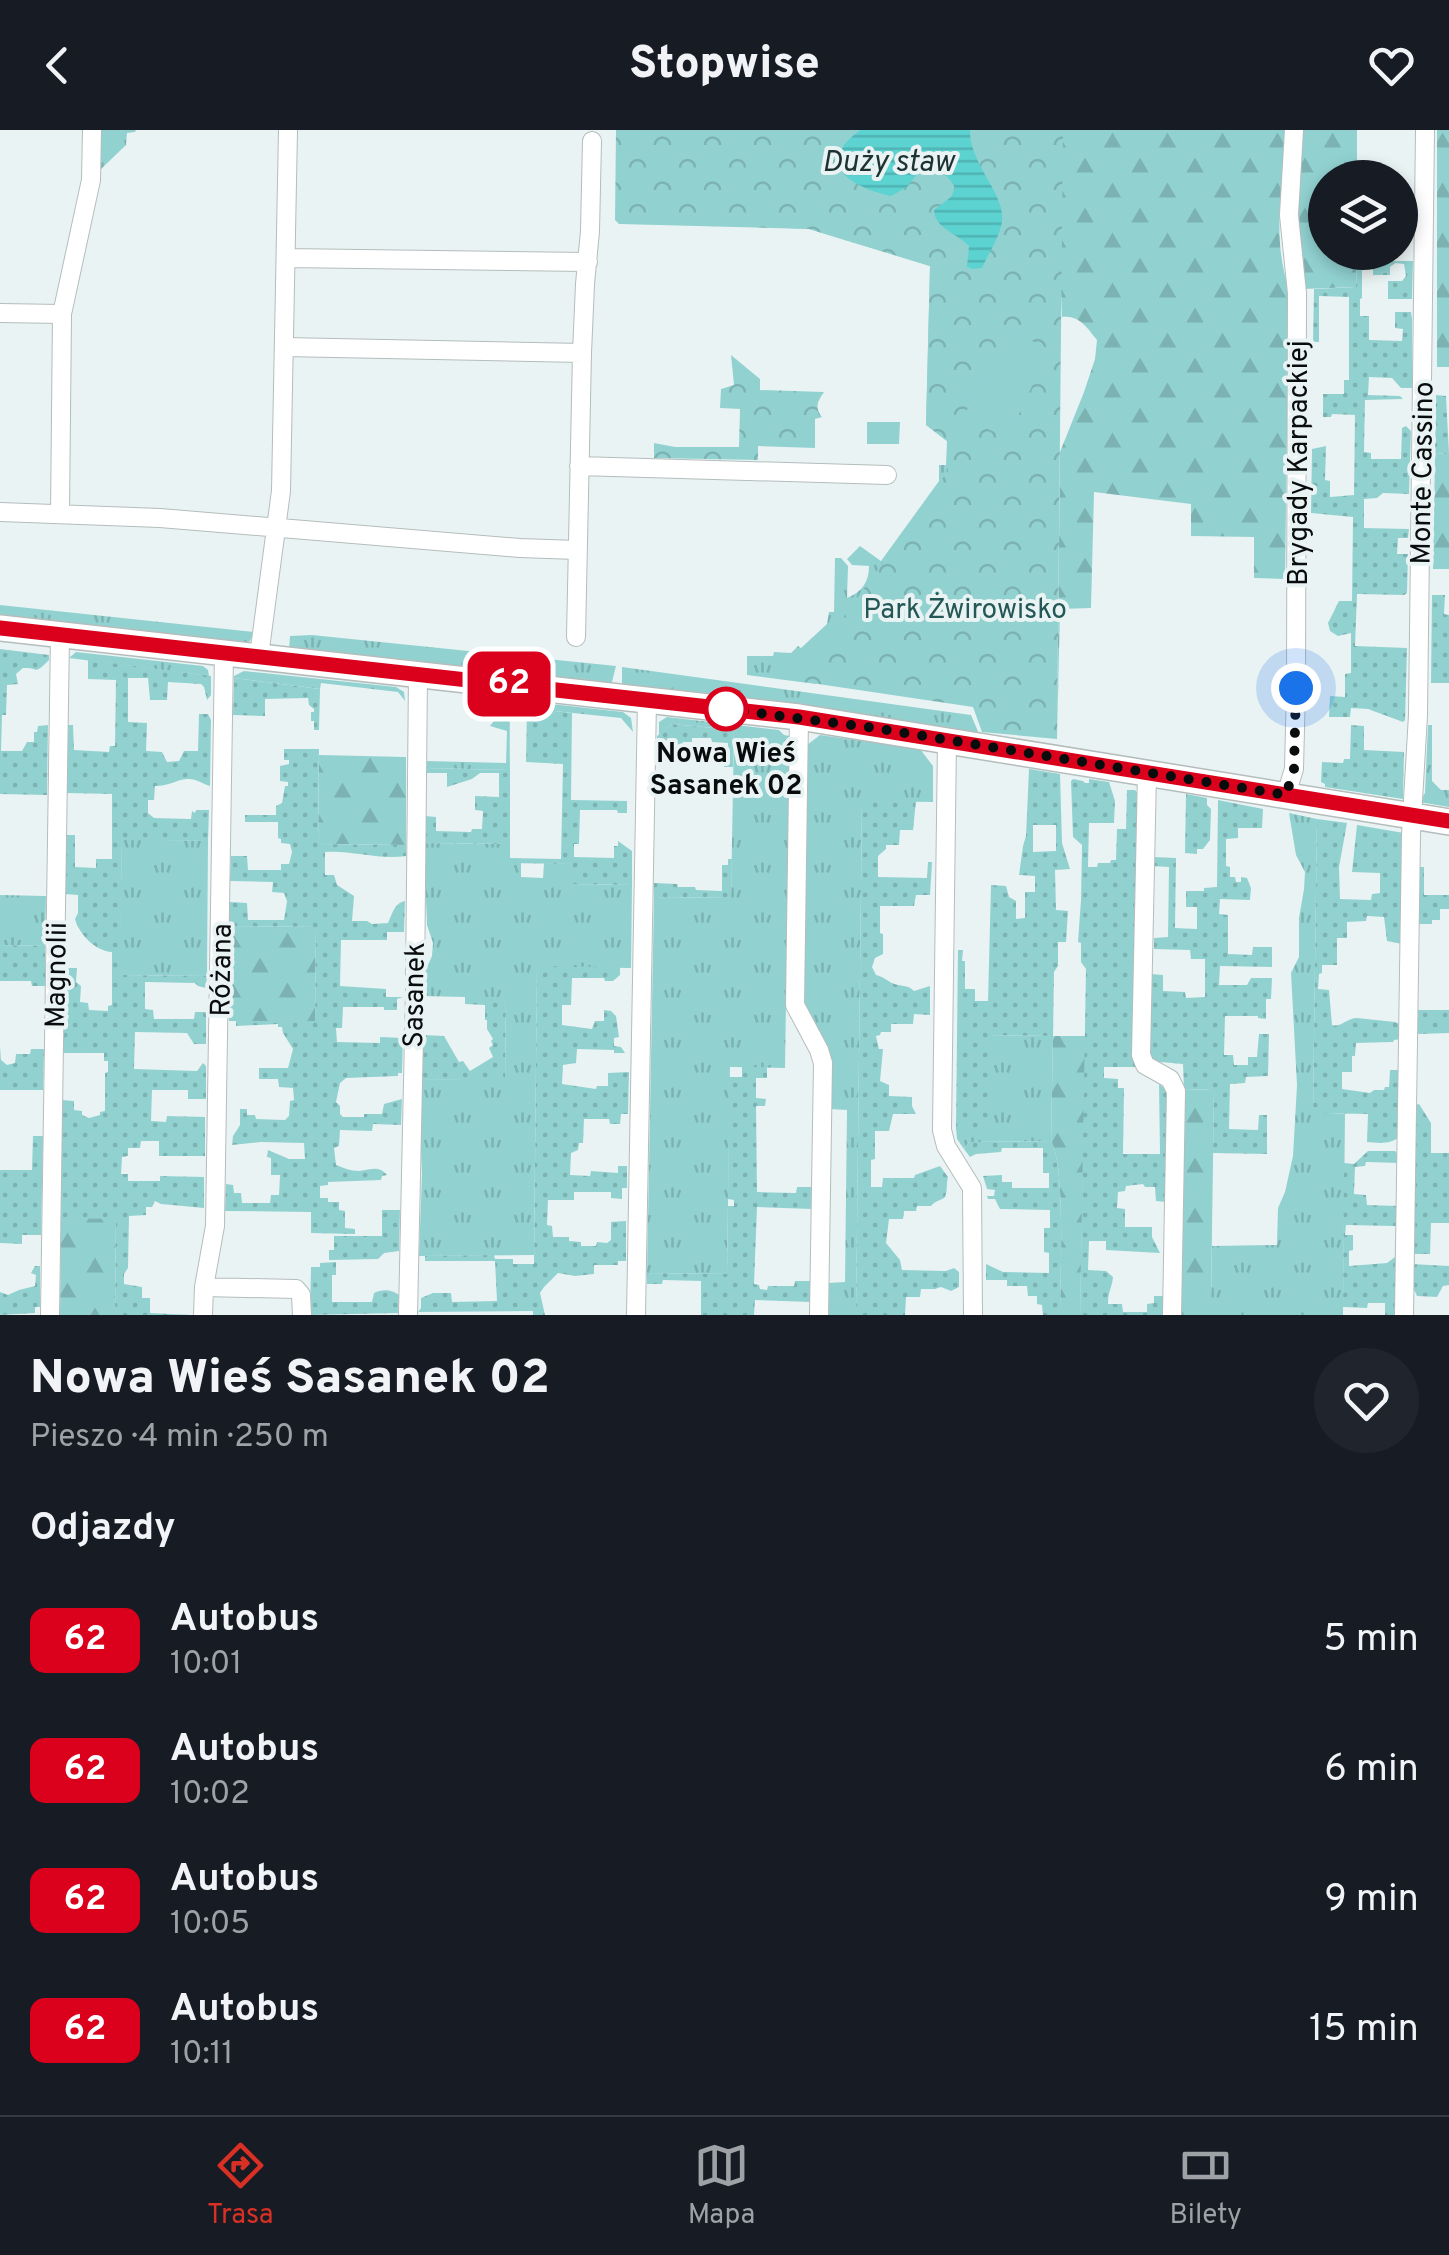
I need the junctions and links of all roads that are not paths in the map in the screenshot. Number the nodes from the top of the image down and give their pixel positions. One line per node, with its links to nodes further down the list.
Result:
1 (92, 130): 9 (street)
2 (288, 130): 6 (street)
3 (1294, 130): 28 (street, Brygady Karpackiej)
4 (1425, 130): 29 (street, Monte Cassino)
5 (592, 141): 7 (street)
6 (286, 258): 7 (street); 10 (street)
7 (588, 262): 11 (street)
8 (0, 314): 9 (street)
9 (62, 314): 15 (street)
10 (284, 347): 11 (street); 16 (street)
11 (582, 352): 12 (street)
12 (579, 466): 13 (street); 17 (street)
13 (888, 475)
14 (0, 512): 15 (street)
15 (60, 514): 16 (street)
16 (275, 528): 17 (street); 22 (street)
17 (578, 550): 20 (street)
18 (0, 628): 19 (street)
19 (60, 635): 21 (street); 32 (street, Magnolii)
20 (576, 637)
21 (224, 653): 22 (street); 31 (street, Różana)
22 (259, 656): 23 (street)
23 (418, 674): 24 (street); 35 (street, Sasanek)
24 (647, 700): 25 (street); 36 (street)
25 (799, 717): 26 (street); 37 (street)
26 (947, 740): 27 (street); 38 (street)
27 (1146, 773): 28 (street); 39 (street)
28 (1286, 795): 29 (street)
29 (1412, 816): 30 (street); 40 (street, Monte Cassino)
30 (1449, 822)
31 (204, 1287): 33 (street, Różana); 34 (street)
32 (50, 1315)
33 (203, 1315)
34 (302, 1315)
35 (408, 1315)
36 (636, 1315)
37 (819, 1315)
38 (972, 1315)
39 (1172, 1315)
40 (1404, 1315)

